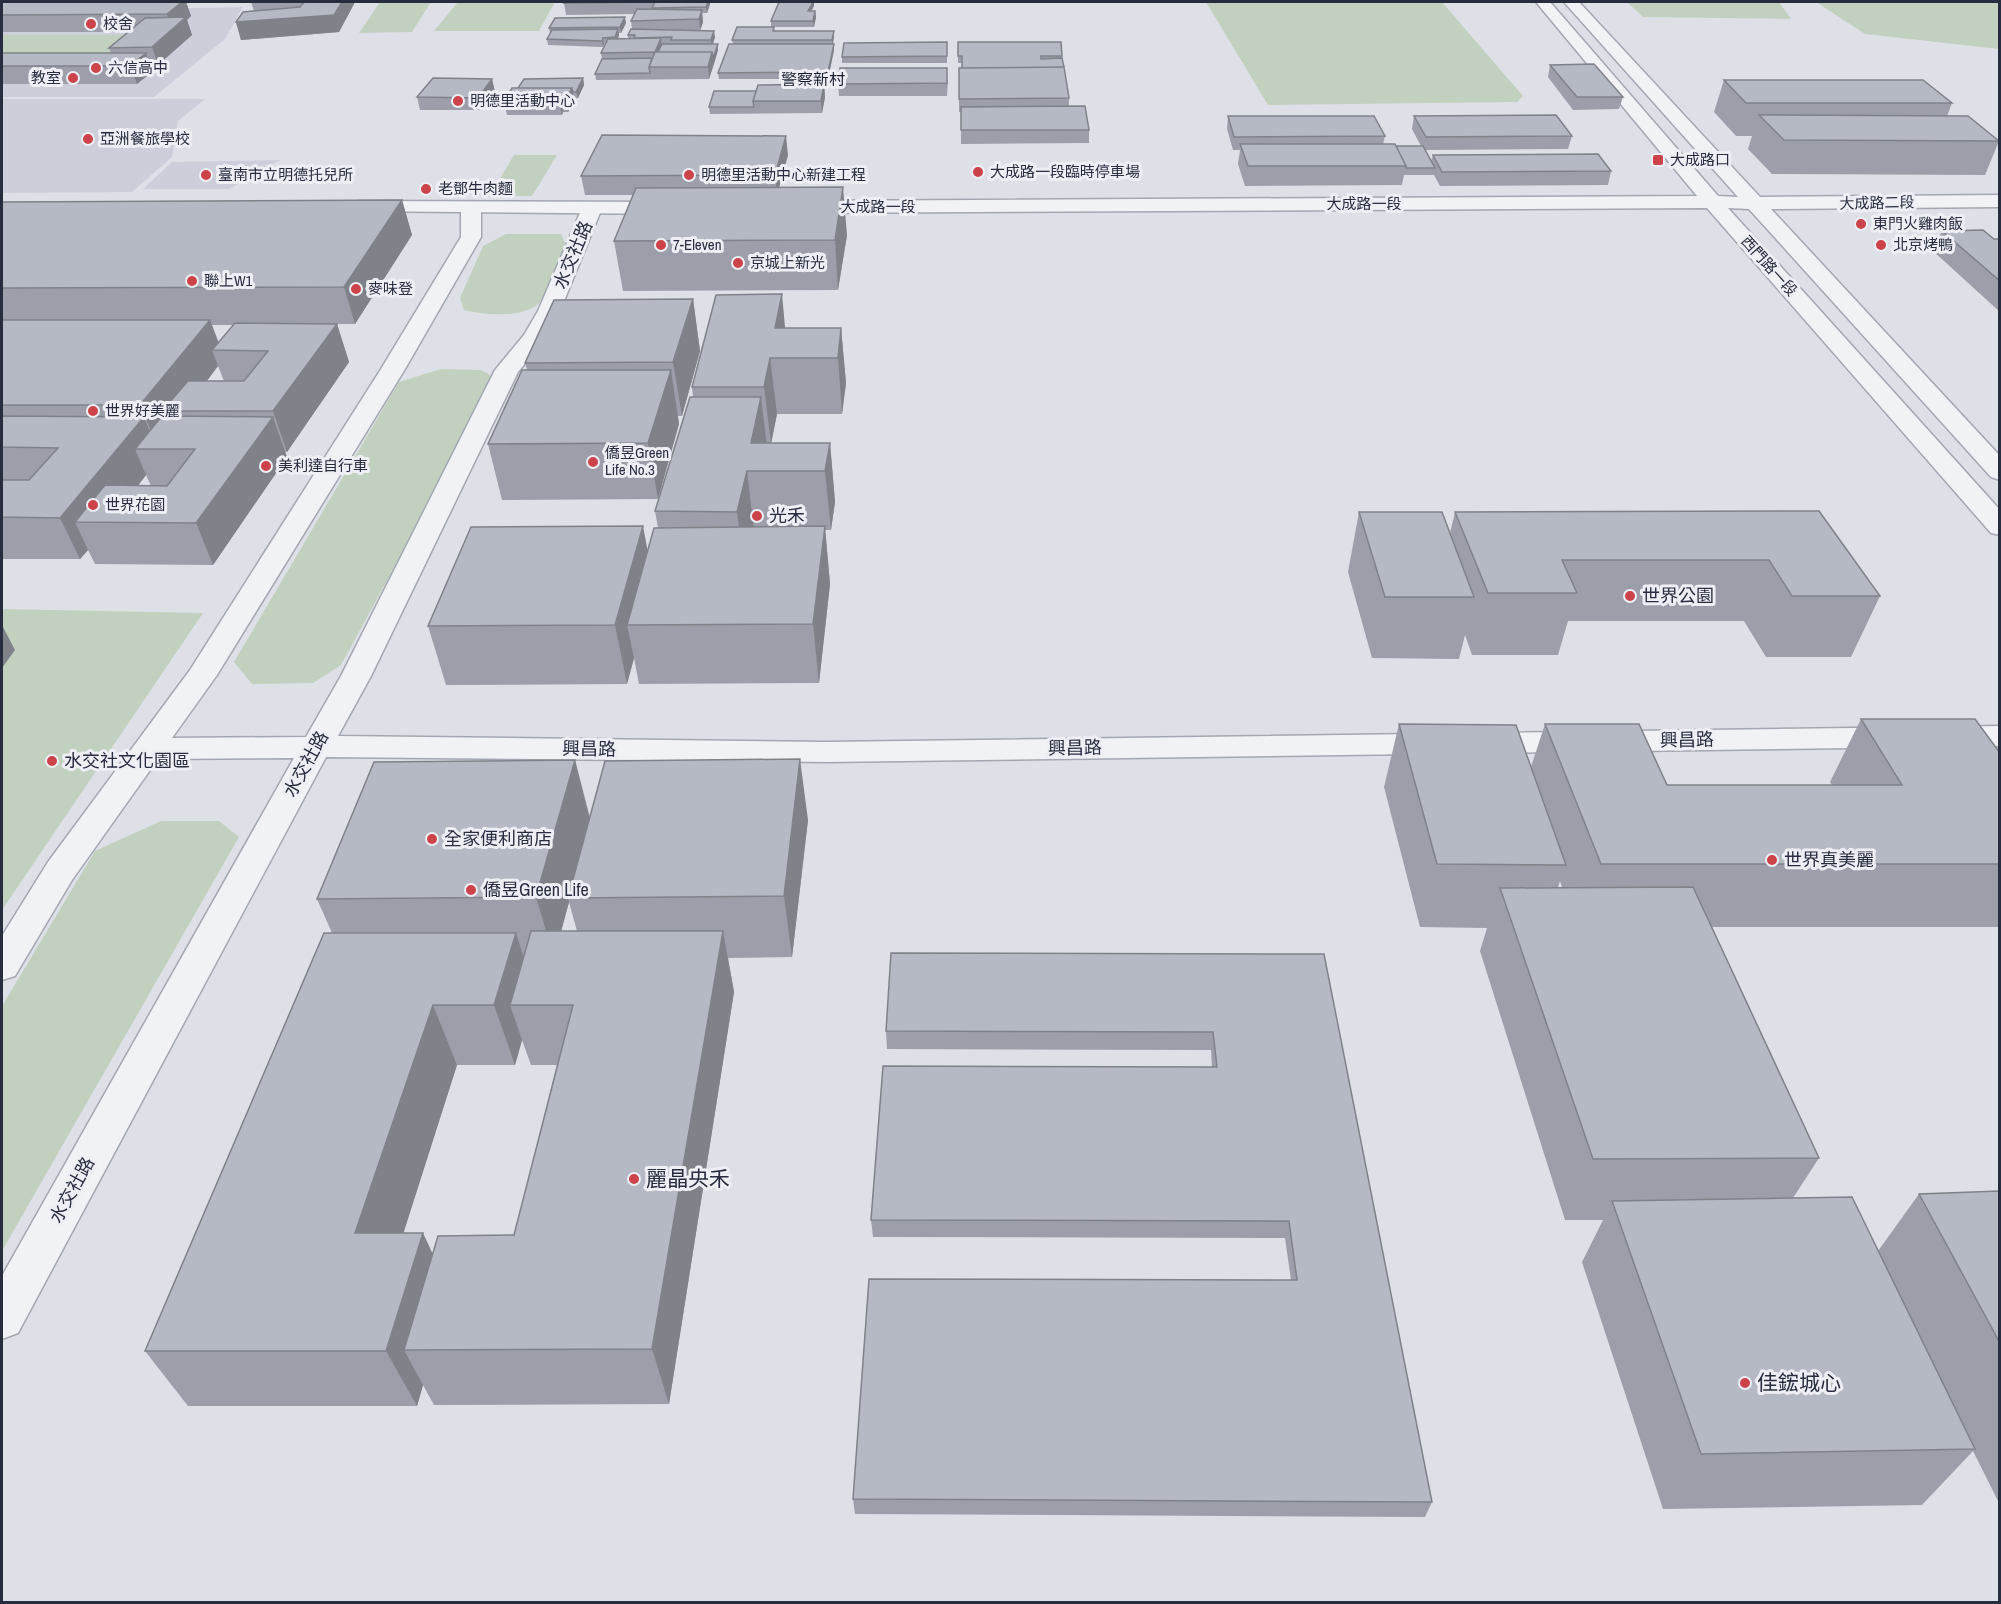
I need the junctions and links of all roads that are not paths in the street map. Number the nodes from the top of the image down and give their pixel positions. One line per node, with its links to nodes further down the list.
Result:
1 (1543, 2): 4 (street, 西門路一段)
2 (1571, 2): 5 (street, 西門路一段)
3 (2000, 201): 5 (street, 大成路二段)
4 (1712, 202): 5 (street, 大成路一段); 7 (street, 大成路一段); 12 (street, 西門路一段)
5 (1754, 202): 11 (street, 西門路一段)
6 (336, 207): 8 (street)
7 (785, 207)
8 (471, 208): 9 (street); 15 (street)
9 (592, 208): 10 (street); 14 (street, 水交社路)
10 (690, 208)
11 (2000, 472)
12 (2000, 527)
13 (2000, 736): 14 (street, 興昌路)
14 (315, 747): 15 (street, 興昌路); 17 (street, 水交社路)
15 (150, 749): 16 (street)
16 (2, 966)
17 (3, 1318)

